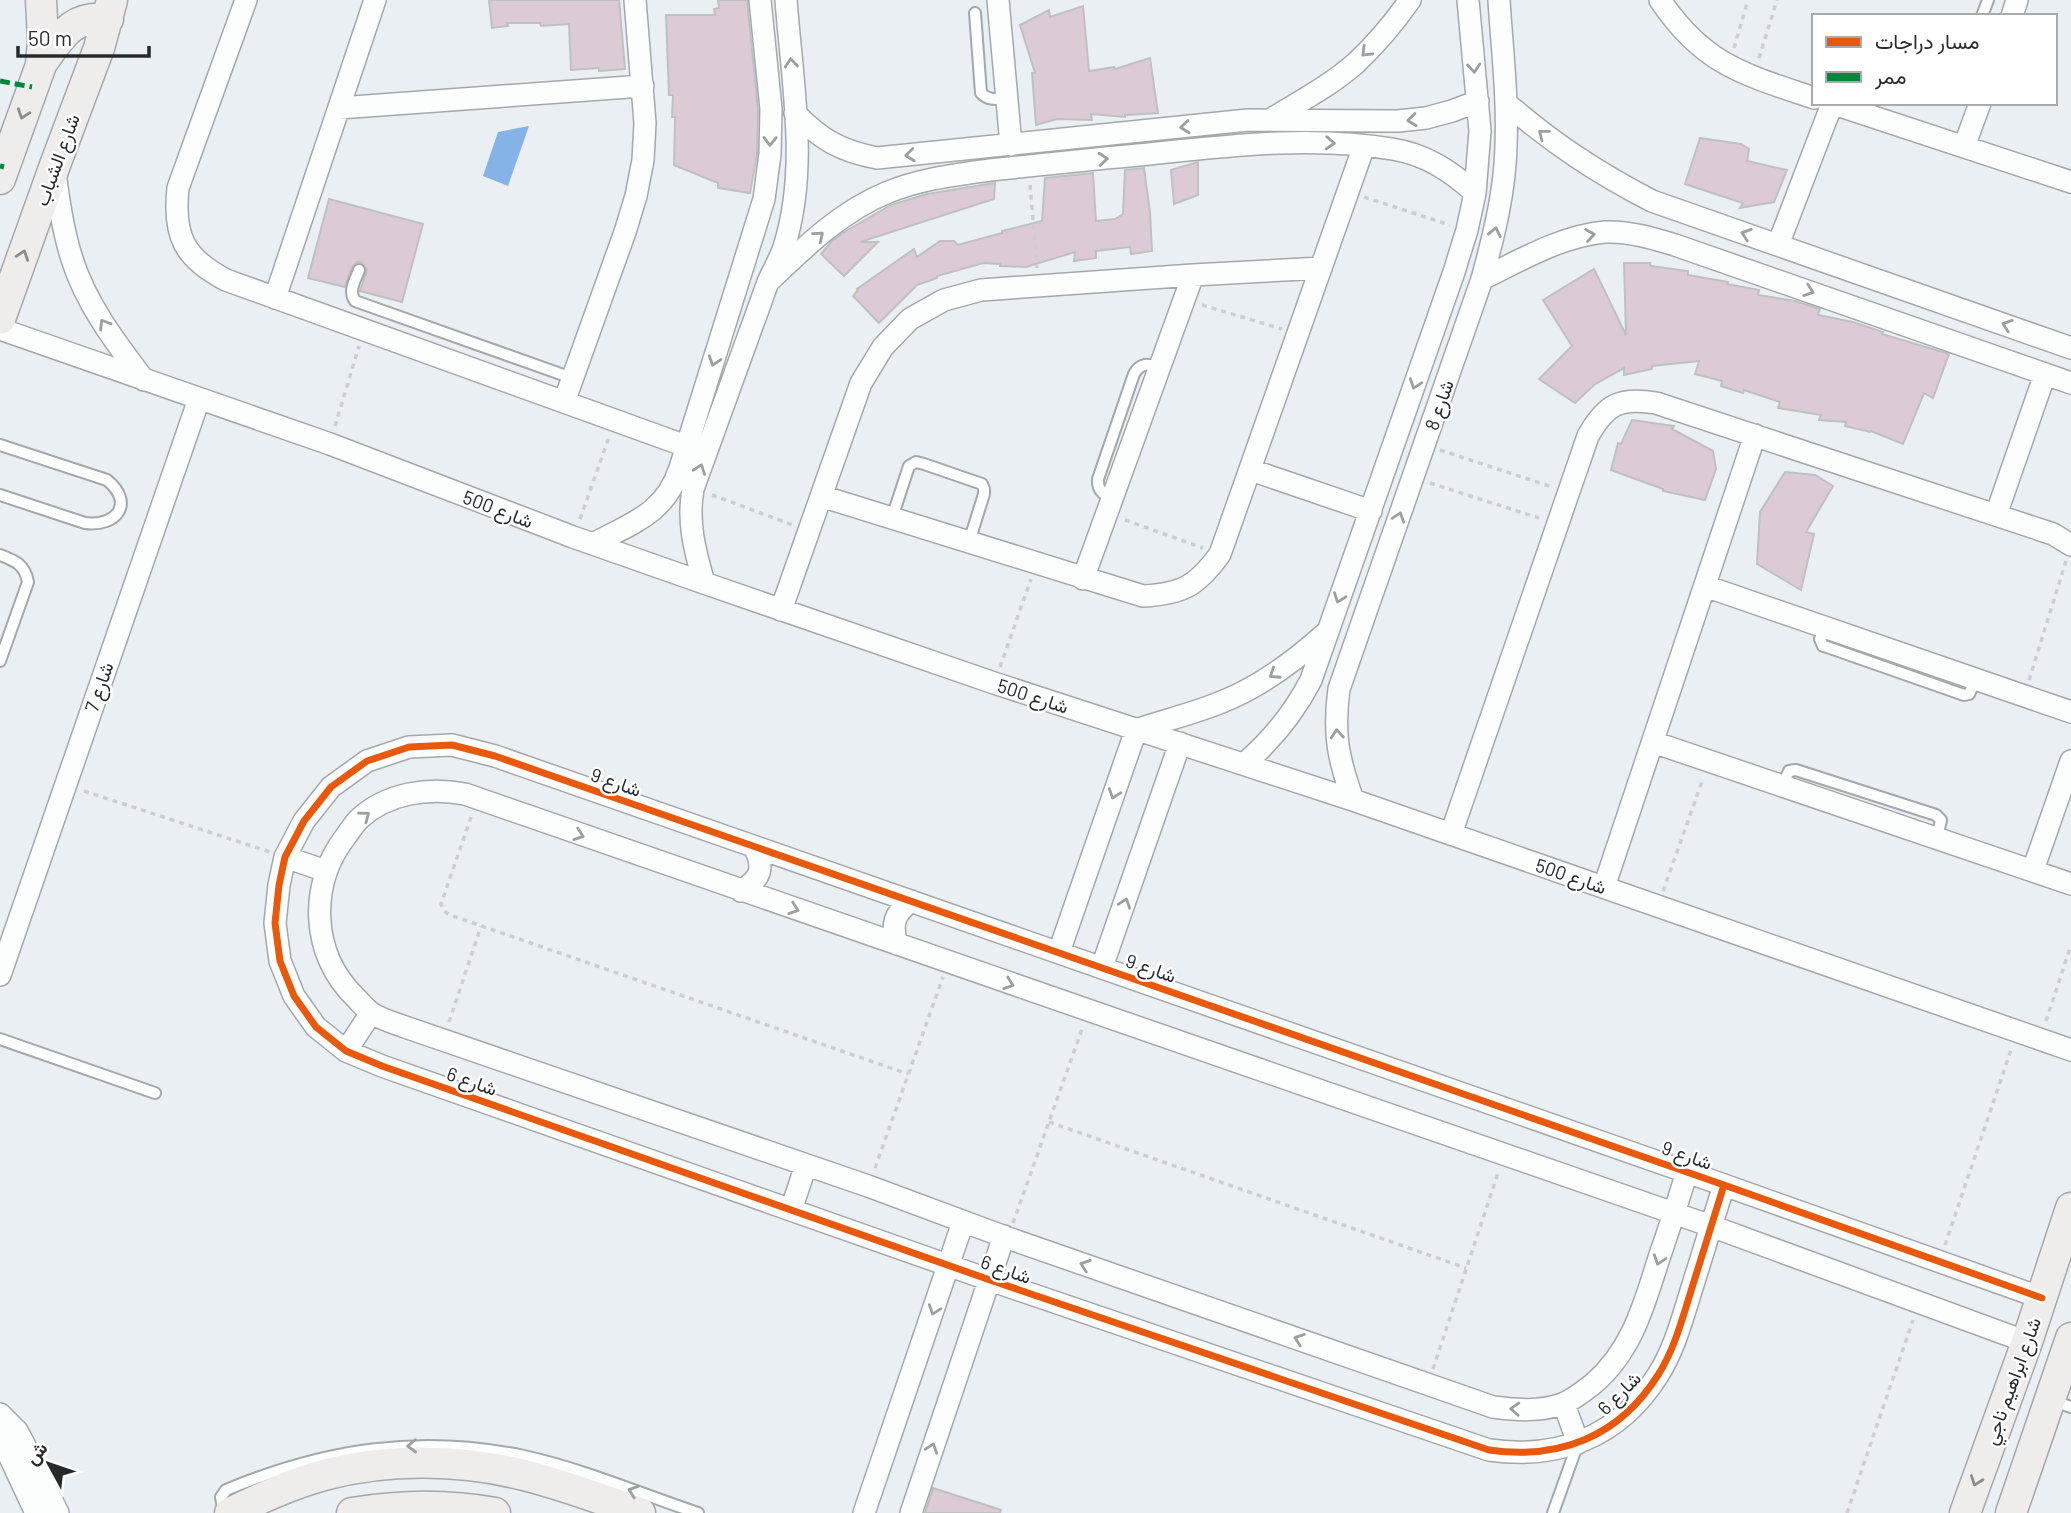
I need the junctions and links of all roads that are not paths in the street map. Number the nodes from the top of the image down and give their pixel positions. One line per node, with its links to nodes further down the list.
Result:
1 (41, 0): 14 (street)
2 (246, 0): 45 (street)
3 (375, 0): 23 (street)
4 (635, 0): 15 (street)
5 (760, 0): 60 (street, one-way to 60)
6 (786, 0): 24 (street, one-way to 6)
7 (1410, 0): 25 (street, one-way to 25)
8 (1468, 0): 18 (street, شارع 8, one-way to 18)
9 (1499, 0): 19 (street, شارع 8)
10 (1660, 0): 16 (street)
11 (1005, 1): 17 (street)
12 (110, 9): 14 (street); 33 (street, شارع الشباب)
13 (975, 13): 17 (lane)
14 (41, 65): 35 (street, one-way to 35)
15 (643, 86): 23 (street); 53 (street)
16 (1812, 97)
17 (1007, 98): 28 (street)
18 (1478, 100): 26 (street, one-way to 26); 37 (street, شارع 8)
19 (1506, 103): 38 (street, one-way to 19); 42 (street, شارع 8, one-way to 19)
20 (1830, 105): 38 (street)
21 (1837, 105): 30 (street)
22 (1979, 105): 30 (street)
23 (339, 108): 45 (street)
24 (795, 113): 31 (street, one-way to 24); 43 (street)
25 (1272, 119): 26 (street); 27 (street, one-way to 27)
26 (1371, 121): 29 (street)
27 (1050, 141): 28 (street); 32 (street)
28 (1011, 145): 31 (street)
29 (1367, 146): 32 (street, one-way to 29); 37 (street); 39 (street)
30 (1964, 147): 36 (street)
31 (938, 152): 34 (street)
32 (1052, 163): 34 (street)
33 (55, 165): 47 (street, شارع الشباب, one-way to 33); 54 (street, one-way to 33)
34 (940, 176): 43 (street, one-way to 34)
35 (0, 180)
36 (2071, 182)
37 (1475, 193): 49 (street, شارع 8)
38 (1778, 245): 44 (street)
39 (1321, 268): 41 (street); 61 (street)
40 (359, 270): 53 (lane)
41 (1193, 275): 65 (street); 73 (street)
42 (1482, 279): 46 (street, one-way to 46); 50 (street, شارع 8)
43 (768, 282): 63 (street, one-way to 43)
44 (1886, 283): 46 (street); 51 (street, one-way to 44)
45 (275, 298): 57 (street)
46 (1875, 314): 52 (street)
47 (0, 319)
48 (0, 329): 54 (street, شارع 500)
49 (1432, 337): 50 (street); 66 (street, شارع 8, one-way to 66)
50 (1459, 346): 85 (street, شارع 8, one-way to 50)
51 (2071, 348)
52 (2045, 374): 55 (street); 67 (street)
53 (572, 378): 57 (street)
54 (144, 380): 56 (street, شارع 500)
55 (2071, 383)
56 (199, 399): 69 (street, شارع 500); 98 (street, شارع 7)
57 (564, 402): 60 (street)
58 (1755, 435): 67 (street); 75 (street); 86 (street)
59 (0, 445): 64 (lane)
60 (686, 446): 62 (street)
61 (1251, 470): 66 (street); 73 (street)
62 (670, 493): 63 (street); 69 (street)
63 (692, 494): 74 (street)
64 (0, 495)
65 (821, 496): 68 (street); 76 (street)
66 (1371, 511): 77 (street, شارع 8, one-way to 77)
67 (1996, 515): 71 (street)
68 (892, 517): 70 (street); 70 (lane)
69 (583, 540): 74 (street, شارع 500)
70 (969, 542): 73 (street)
71 (2071, 545)
72 (0, 555): 78 (lane)
73 (1083, 579)
74 (704, 583): 76 (street, شارع 500)
75 (1705, 586): 79 (street); 81 (street)
76 (781, 610): 80 (street, شارع 500)
77 (1328, 631): 80 (street, one-way to 80); 84 (street, شارع 8)
78 (0, 662)
79 (2071, 712)
80 (1136, 730): 82 (street, شارع 500); 96 (street, one-way to 96)
81 (1653, 742): 89 (street); 92 (street)
82 (1180, 743): 84 (street, شارع 500); 97 (street, one-way to 82)
83 (2071, 761): 89 (street)
84 (1244, 764): 85 (street, شارع 500)
85 (1353, 800): 86 (street, شارع 500)
86 (1451, 834): 92 (street, شارع 500)
87 (754, 847): 88 (street, شارع 9); 93 (street); 94 (street, شارع 9)
88 (285, 857): 90 (street); 102 (street, شارع 6)
89 (2033, 870): 91 (street)
90 (326, 871): 93 (street, one-way to 93); 99 (street, شارع 6)
91 (2071, 884)
92 (1604, 887): 101 (street, شارع 500)
93 (741, 891): 95 (street, one-way to 95)
94 (911, 901): 95 (street); 96 (street, شارع 9)
95 (897, 944): 109 (street, one-way to 109)
96 (1059, 952): 97 (street, شارع 9)
97 (1102, 967): 105 (street, شارع 9)
98 (0, 975)
99 (371, 1013): 102 (street); 104 (street, شارع 6)
100 (0, 1040): 103 (lane)
101 (2071, 1050)
102 (346, 1051): 108 (street, شارع 6)
103 (155, 1093)
104 (806, 1165): 108 (street); 110 (street, شارع 6)
105 (1687, 1172): 106 (street, شارع 9); 109 (street, شارع 6)
106 (1724, 1185): 111 (street, شارع 6); 115 (street, شارع 9)
107 (2071, 1208): 115 (street, شارع ابراهيم ناجي)
108 (791, 1210): 113 (street, شارع 6)
109 (1674, 1213): 111 (street); 119 (street, شارع 6, one-way to 119)
110 (963, 1222): 112 (street, شارع 6); 113 (street)
111 (1711, 1226): 117 (street); 122 (street, شارع 6)
112 (1006, 1237): 114 (street); 119 (street, شارع 6, one-way to 112)
113 (949, 1265): 114 (street, شارع 6); 131 (street, one-way to 131)
114 (989, 1280): 122 (street, شارع 6); 132 (street, one-way to 114)
115 (2042, 1298): 117 (street, شارع ابراهيم ناجي)
116 (2071, 1338): 118 (street)
117 (2027, 1342): 134 (street, شارع ابراهيم ناجي, one-way to 134)
118 (2060, 1403): 135 (street)
119 (1564, 1404): 122 (street)
120 (0, 1414): 124 (street)
121 (0, 1428): 123 (street)
122 (1578, 1443): 133 (lane)
123 (36, 1513)
124 (58, 1513)
125 (224, 1513): 130 (lane, one-way to 125)
126 (230, 1513): 129 (street)
127 (352, 1513): 128 (street)
128 (495, 1513)
129 (640, 1513)
130 (698, 1513)
131 (864, 1513)
132 (911, 1513)
133 (1553, 1513)
134 (1965, 1513)
135 (2011, 1513)

